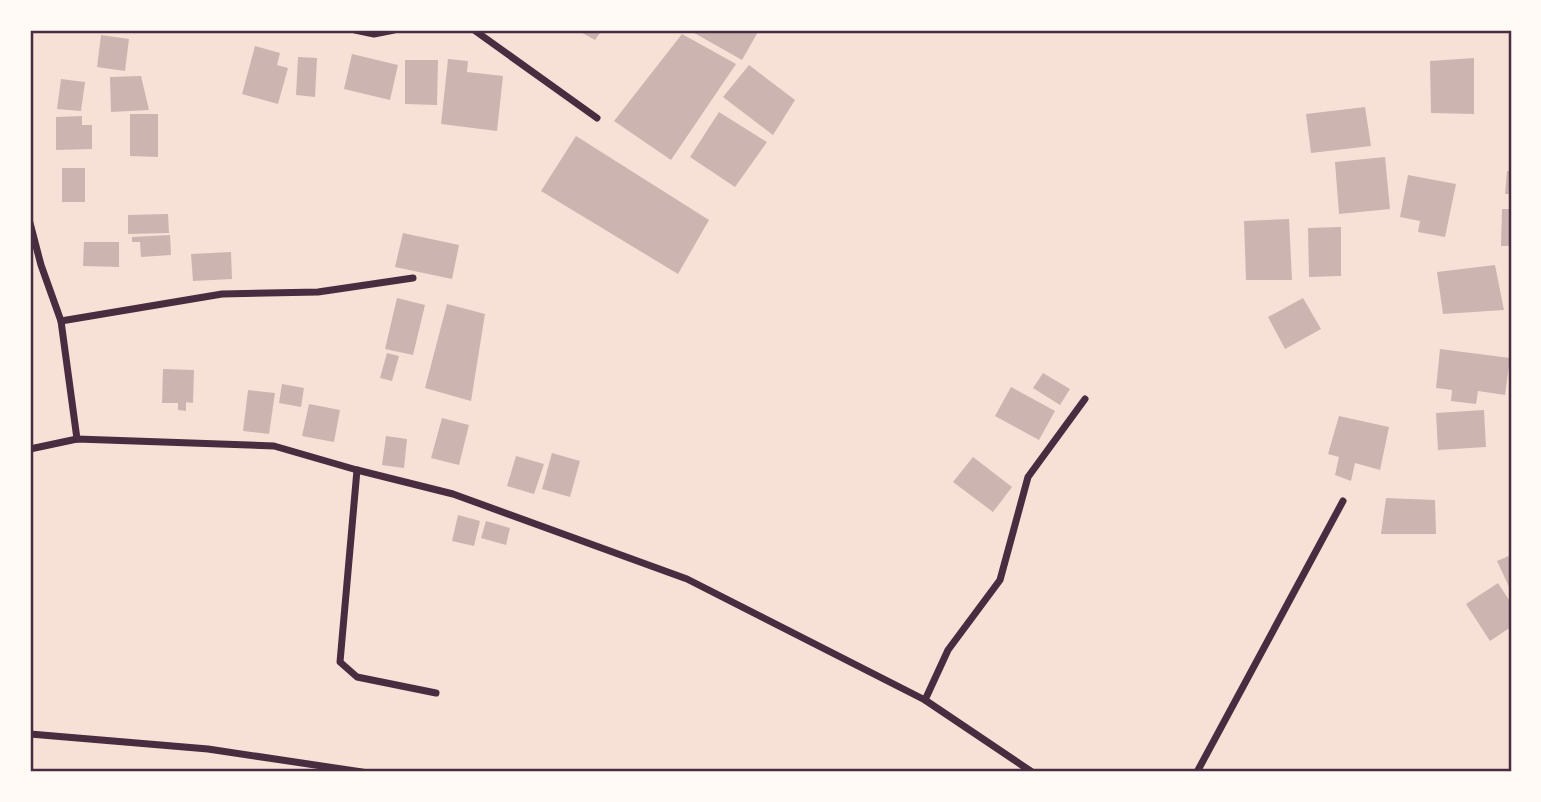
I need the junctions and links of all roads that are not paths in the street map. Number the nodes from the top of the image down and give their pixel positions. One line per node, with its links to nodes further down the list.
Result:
1 (355, 30): 2 (street)
2 (394, 30)
3 (474, 30): 4 (street)
4 (597, 118)
5 (30, 223): 6 (street)
6 (41, 265): 7 (street); 9 (street)
7 (30, 267)
8 (413, 278): 9 (street)
9 (61, 321): 11 (street)
10 (1085, 399): 16 (street)
11 (77, 439): 12 (street); 13 (street)
12 (30, 449)
13 (356, 470): 15 (street); 16 (street)
14 (1343, 501): 20 (street)
15 (436, 693)
16 (925, 700): 19 (street)
17 (30, 734): 18 (street)
18 (362, 772)
19 (1032, 772)
20 (1197, 772)

